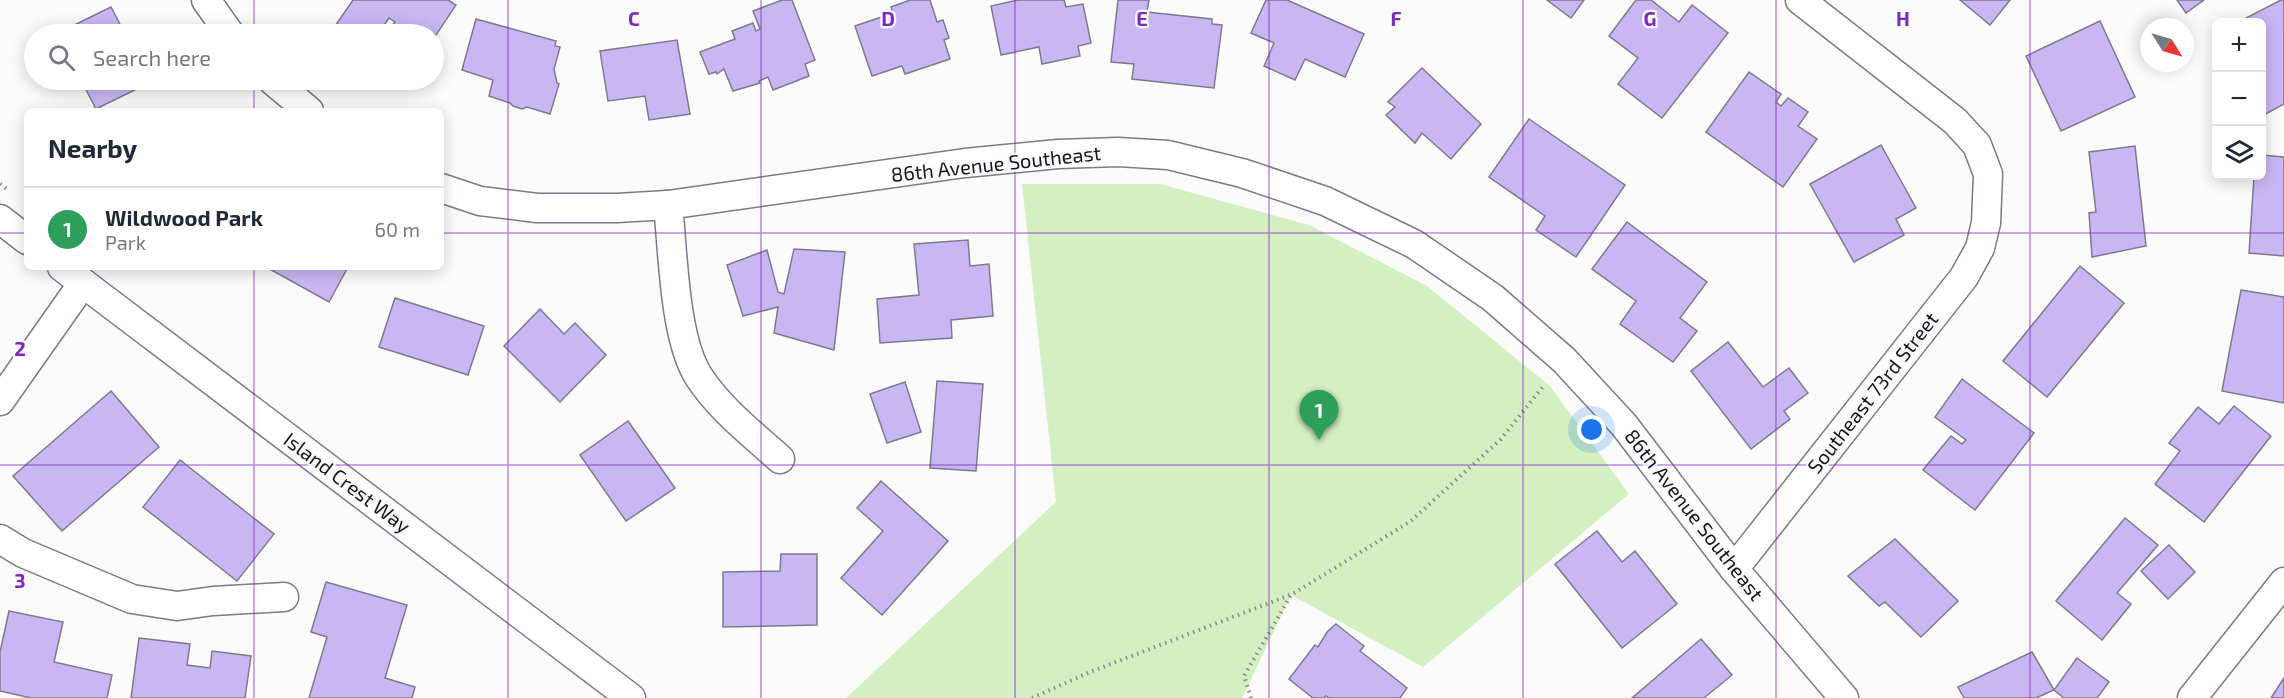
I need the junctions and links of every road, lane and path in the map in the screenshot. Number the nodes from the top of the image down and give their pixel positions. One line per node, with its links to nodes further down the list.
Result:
1 (206, 0): 3 (street)
2 (1800, 0): 15 (street, Southeast 73rd Street)
3 (223, 24)
4 (284, 90): 5 (street)
5 (305, 108)
6 (444, 189): 7 (street, 86th Avenue Southeast)
7 (668, 205): 11 (street, 86th Avenue Southeast); 13 (street)
8 (0, 219): 9 (street)
9 (24, 238)
10 (73, 275): 12 (street); 19 (street, Island Crest Way)
11 (1564, 360): 15 (street, 86th Avenue Southeast); 17 (path)
12 (0, 402)
13 (780, 459)
14 (0, 539): 18 (street)
15 (1734, 569): 22 (street, 86th Avenue Southeast)
16 (2284, 582): 23 (street)
17 (1291, 595): 20 (path); 21 (path)
18 (284, 597)
19 (631, 698)
20 (1032, 698)
21 (1251, 698)
22 (1844, 698)
23 (2192, 698)

